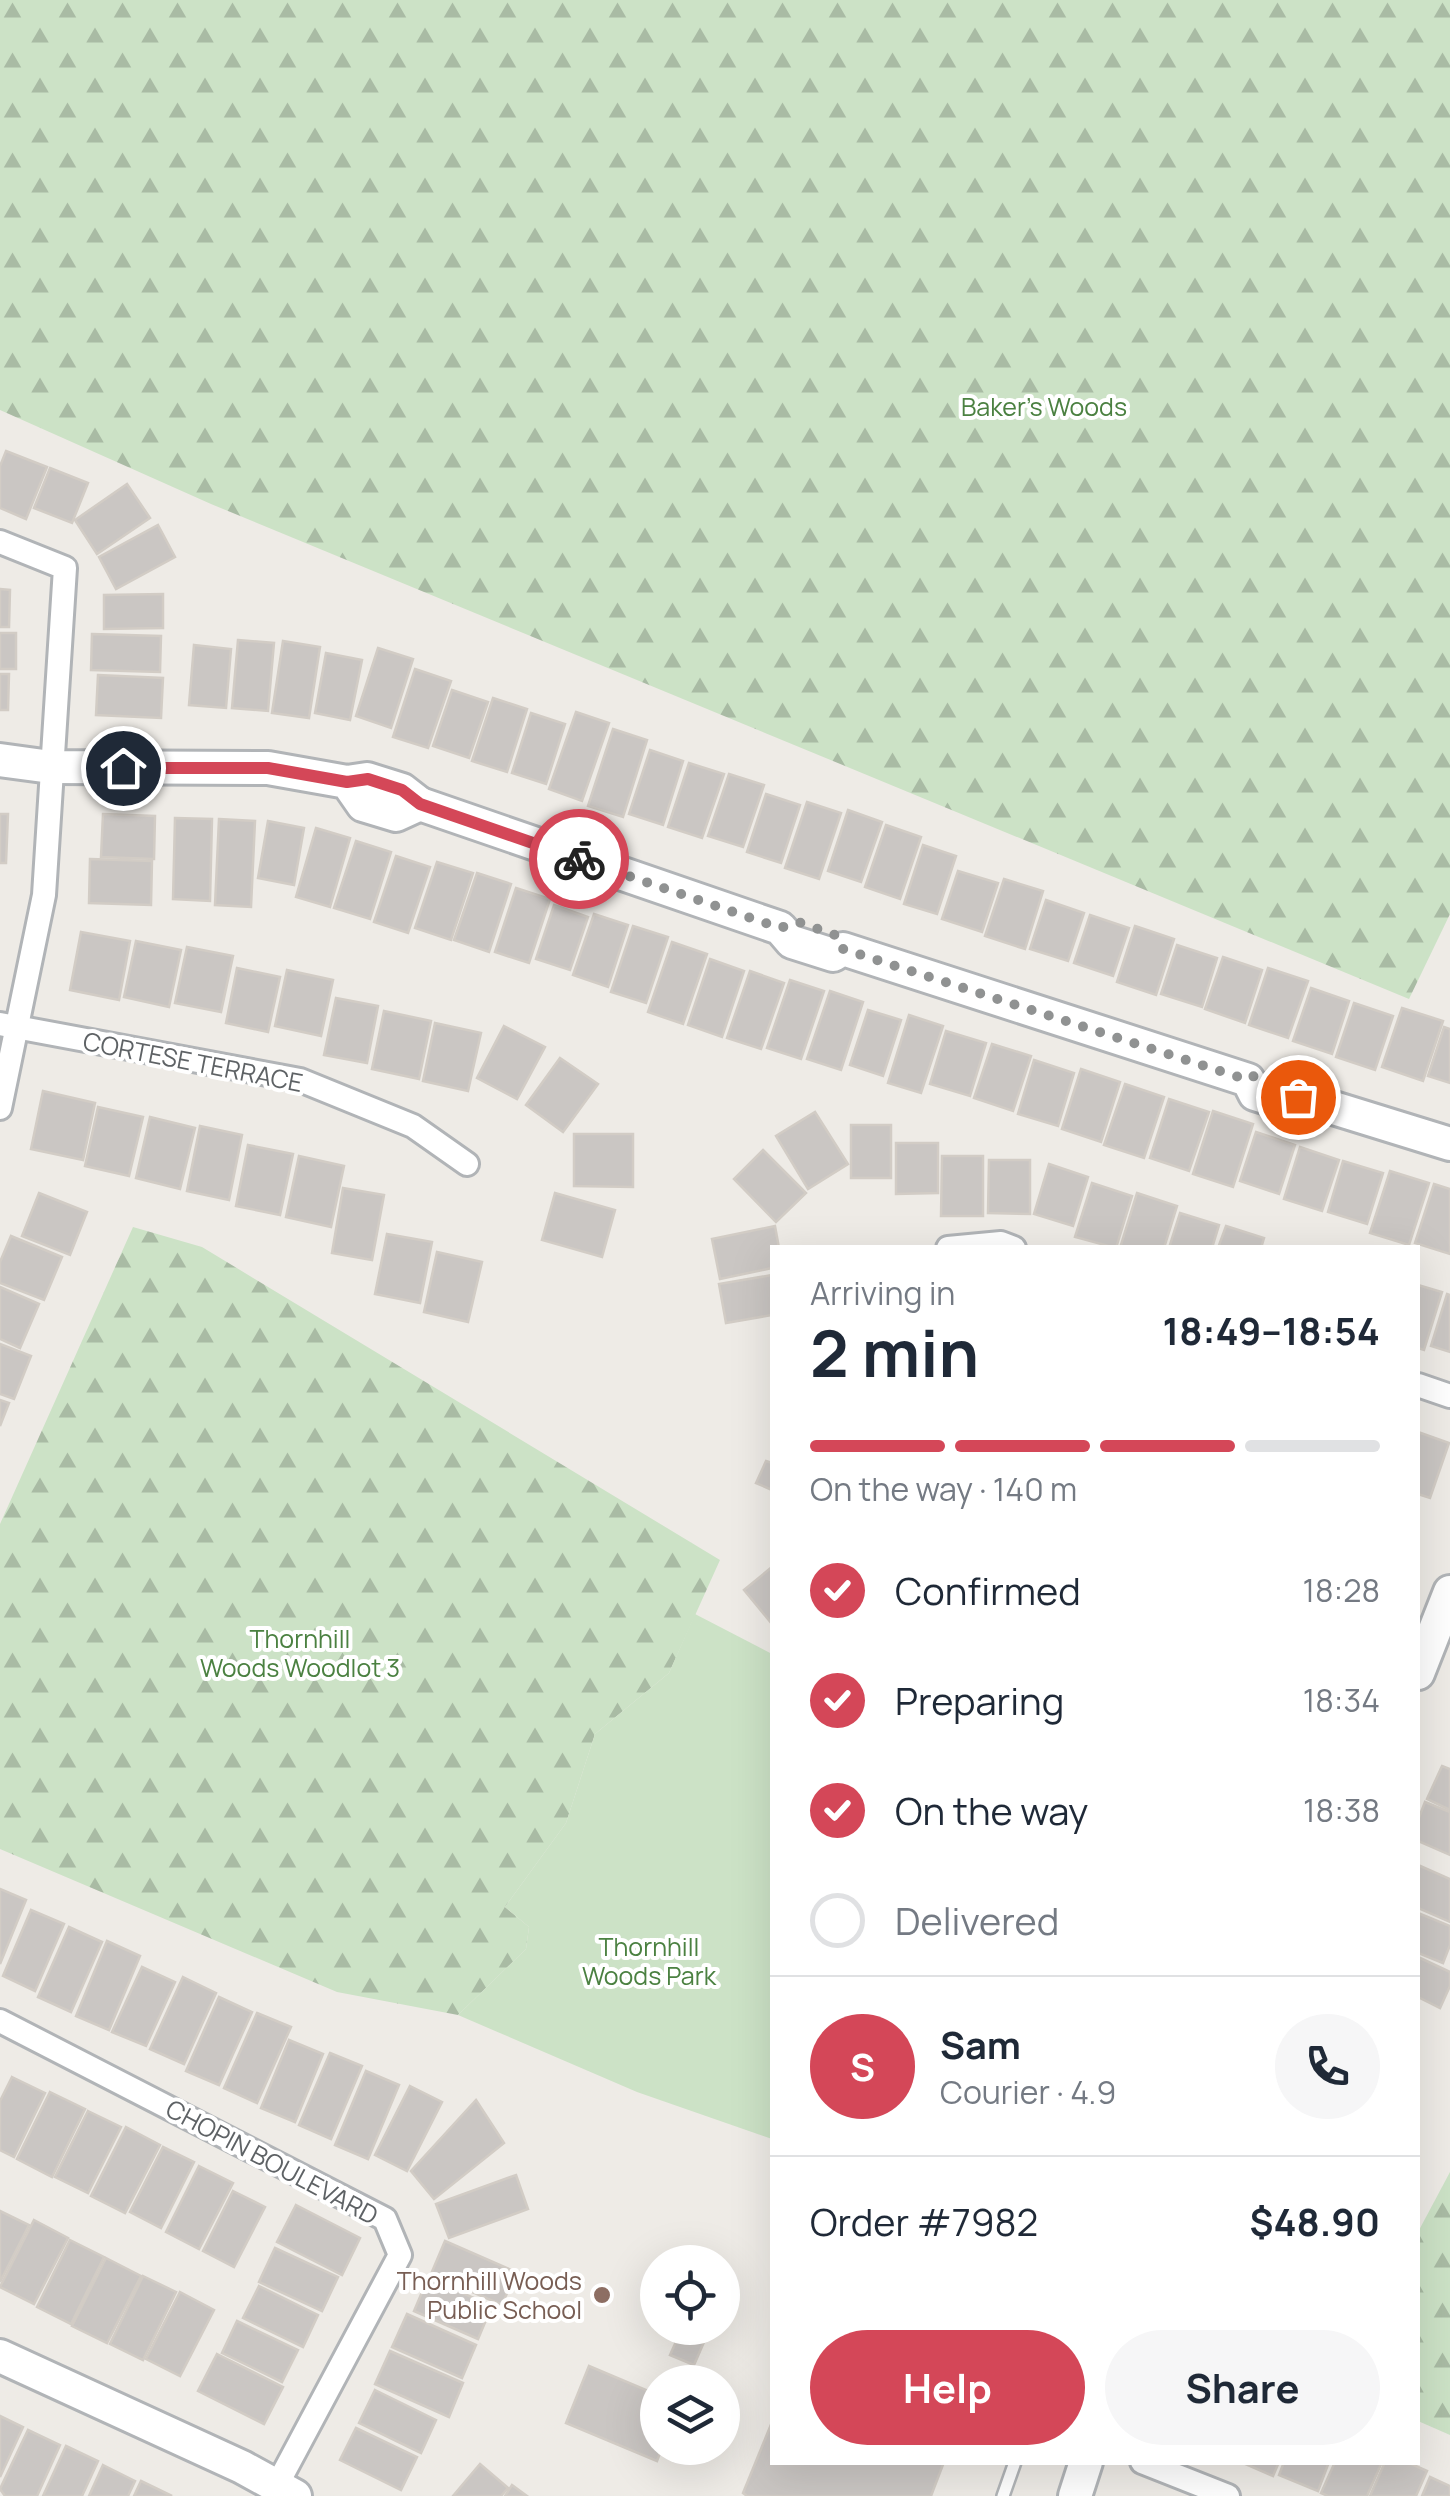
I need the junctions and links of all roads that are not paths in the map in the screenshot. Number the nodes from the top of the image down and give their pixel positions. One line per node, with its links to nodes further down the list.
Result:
1 (0, 542): 3 (street)
2 (0, 760): 3 (street)
3 (50, 768): 4 (street); 6 (street)
4 (10, 1027): 5 (street); 7 (street, CORTESE TERRACE)
5 (0, 1108)
6 (1450, 1144)
7 (467, 1164)
8 (980, 1245): 9 (street)
9 (1006, 1245)
10 (1420, 1386): 11 (street)
11 (1450, 1396)
12 (1450, 1592): 13 (street)
13 (1420, 1663)
14 (0, 2022): 19 (street, CHOPIN BOULEVARD)
15 (0, 2356): 19 (street)
16 (1014, 2465): 20 (lane)
17 (1085, 2465): 21 (street)
18 (1150, 2465): 22 (street)
19 (286, 2491)
20 (1003, 2496)
21 (1075, 2496)
22 (1228, 2496)

